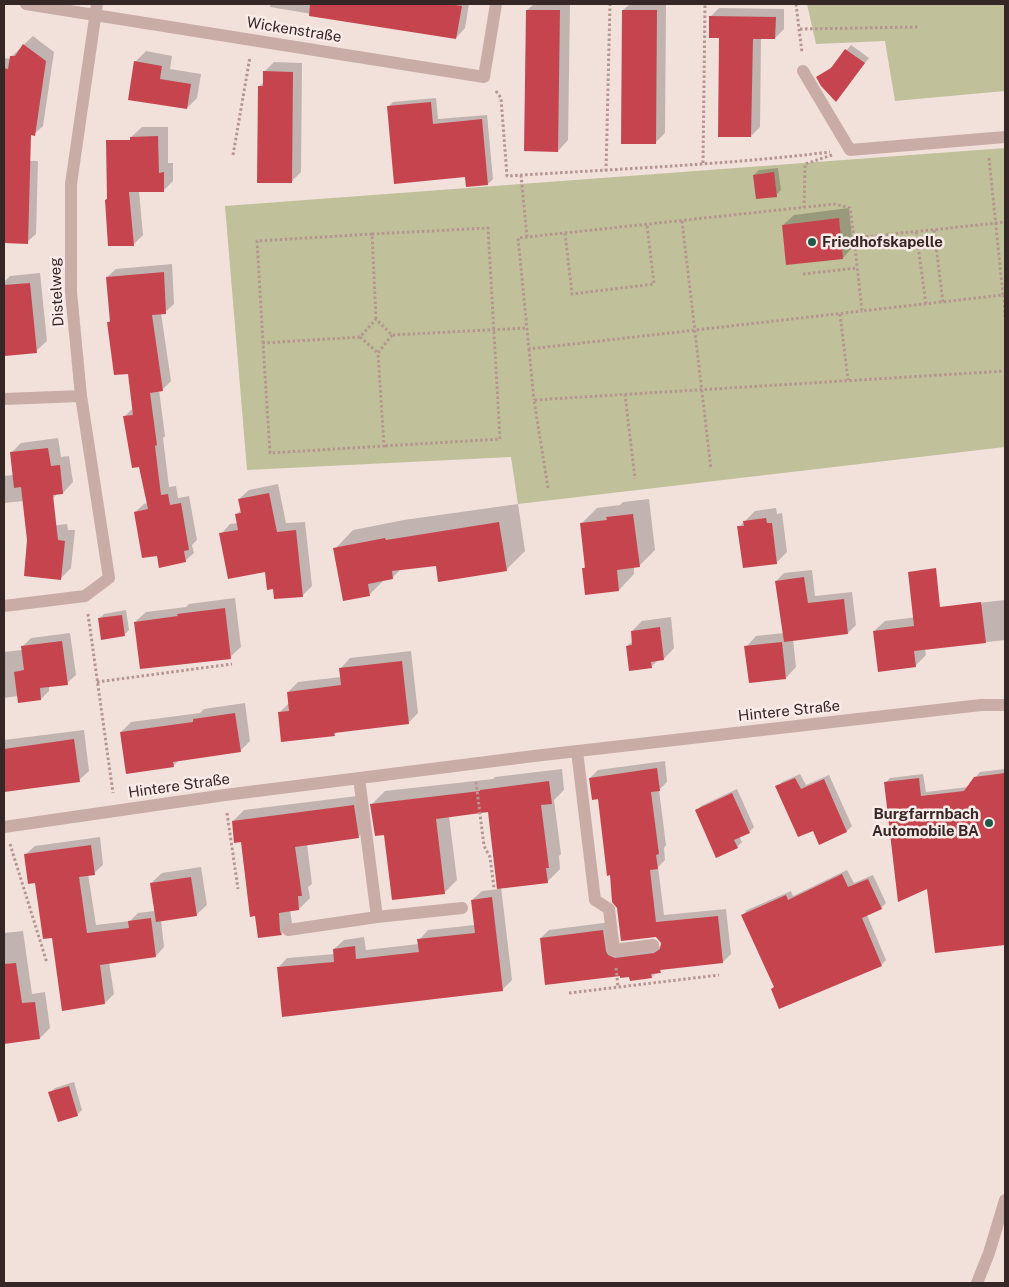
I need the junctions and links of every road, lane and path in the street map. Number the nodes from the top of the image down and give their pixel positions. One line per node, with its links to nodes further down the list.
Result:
1 (26, 4): 6 (street, Wickenstraße)
2 (496, 4): 11 (street)
3 (610, 4): 17 (path)
4 (706, 4): 16 (path)
5 (796, 4): 8 (path)
6 (96, 10): 9 (street, Wickenstraße); 51 (street, Distelweg)
7 (919, 27): 8 (path)
8 (800, 29): 10 (path)
9 (253, 40): 11 (street, Wickenstraße); 15 (path)
10 (803, 71): 14 (street)
11 (484, 77): 18 (path)
12 (1005, 137): 13 (street)
13 (988, 138): 14 (street); 22 (path)
14 (850, 150): 16 (path); 19 (path)
15 (233, 155)
16 (703, 163): 17 (path)
17 (606, 171): 18 (path)
18 (521, 175): 28 (path)
19 (804, 208): 20 (path); 29 (path)
20 (682, 221): 23 (path); 41 (path)
21 (1005, 222): 22 (path)
22 (997, 223): 24 (path); 32 (path)
23 (647, 225): 26 (path); 26 (path)
24 (934, 230): 25 (path); 33 (path)
25 (916, 232): 29 (path); 34 (path)
26 (565, 233): 28 (path)
27 (372, 234): 38 (path); 40 (path); 44 (path)
28 (526, 237): 39 (path)
29 (854, 238): 30 (path)
30 (857, 268): 31 (path); 35 (path)
31 (803, 274)
32 (1004, 295): 33 (path); 37 (path)
33 (943, 303): 34 (path)
34 (926, 304): 35 (path)
35 (862, 312): 36 (path)
36 (840, 314): 41 (path); 48 (path)
37 (1005, 317)
38 (376, 320): 42 (path); 43 (path)
39 (527, 328): 40 (path); 45 (path)
40 (494, 330): 42 (path); 54 (path)
41 (694, 330): 45 (path); 49 (path)
42 (392, 335): 46 (path)
43 (360, 337): 44 (path); 46 (path)
44 (263, 343): 54 (path)
45 (529, 349): 53 (path)
46 (378, 353): 54 (path)
47 (1005, 370): 48 (path)
48 (848, 380): 49 (path)
49 (702, 389): 50 (path); 55 (path)
50 (625, 394): 53 (path); 56 (path)
51 (81, 396): 52 (street); 58 (street, Distelweg)
52 (4, 399)
53 (534, 400): 57 (path)
54 (384, 446)
55 (711, 469)
56 (635, 480)
57 (548, 488)
58 (85, 596): 59 (street); 61 (path)
59 (4, 606)
60 (232, 664): 61 (path)
61 (97, 682): 67 (path)
62 (1005, 705): 63 (street, Hintere Straße)
63 (577, 752): 64 (street, Hintere Straße); 74 (street)
64 (474, 764): 65 (street, Hintere Straße); 69 (path)
65 (359, 778): 66 (street, Hintere Straße); 72 (street)
66 (225, 795): 67 (street, Hintere Straße); 70 (path)
67 (115, 811): 68 (street, Hintere Straße)
68 (6, 826): 75 (path)
69 (494, 888)
70 (238, 889)
71 (462, 908): 72 (street)
72 (377, 917): 73 (street)
73 (288, 930)
74 (654, 945)
75 (47, 963)
76 (720, 975): 77 (path)
77 (569, 993)
78 (1005, 1200): 79 (street)
79 (977, 1283)

